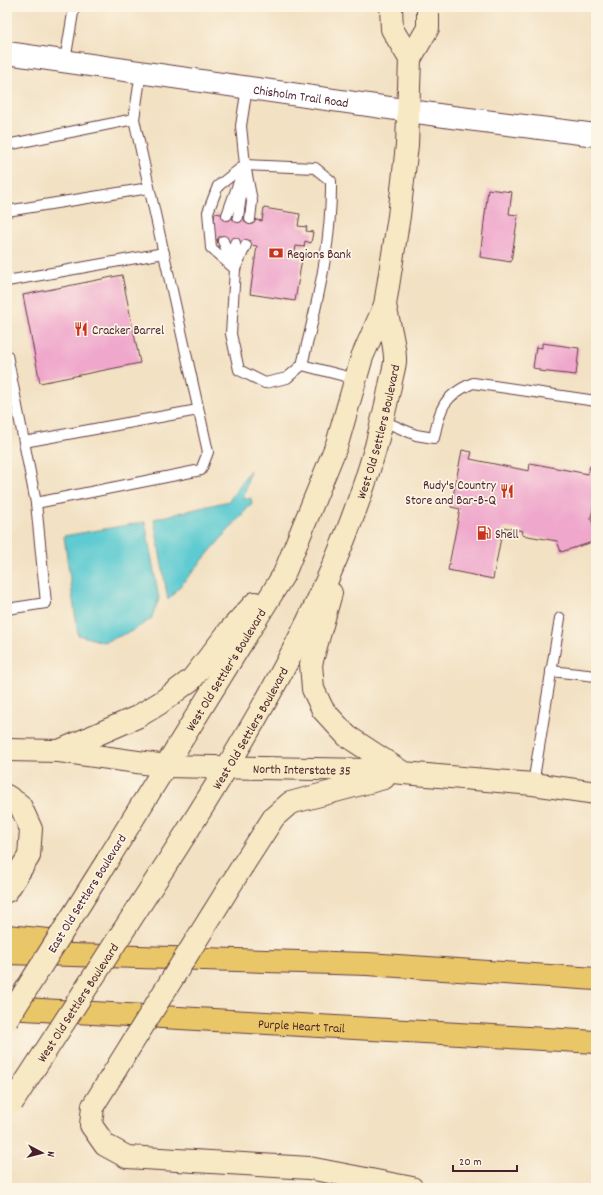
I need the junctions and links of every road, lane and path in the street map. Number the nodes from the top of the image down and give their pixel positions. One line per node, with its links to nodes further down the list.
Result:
1 (74, 7): 6 (lane)
2 (391, 7): 5 (main road)
3 (428, 7): 5 (main road, West Old Settlers Boulevard)
4 (7, 53): 6 (street, Chisholm Trail Road)
5 (410, 59): 9 (main road, West Old Settlers Boulevard)
6 (65, 61): 7 (street, Chisholm Trail Road)
7 (141, 72): 8 (street, Chisholm Trail Road); 10 (lane)
8 (247, 87): 9 (street, Chisholm Trail Road); 13 (lane)
9 (409, 110): 11 (street, Chisholm Trail Road); 25 (main road, West Old Settlers Boulevard)
10 (134, 119): 12 (lane); 14 (lane)
11 (596, 135)
12 (7, 145)
13 (245, 165): 16 (lane); 17 (lane); 18 (lane); 23 (lane); 27 (lane)
14 (149, 188): 15 (lane); 22 (lane)
15 (7, 211)
16 (227, 215)
17 (238, 217)
18 (250, 219)
19 (223, 241): 23 (lane)
20 (235, 243): 23 (lane)
21 (246, 245): 23 (lane)
22 (164, 253): 24 (lane); 30 (lane)
23 (235, 269): 27 (lane)
24 (7, 281)
25 (386, 305): 28 (main road, West Old Settlers Boulevard); 31 (main road, West Old Settlers Boulevard)
26 (7, 355): 32 (lane)
27 (302, 365): 28 (lane)
28 (356, 379): 35 (main road, West Old Settlers Boulevard)
29 (596, 401): 31 (lane)
30 (198, 410): 32 (lane); 33 (lane)
31 (383, 421): 34 (main road, West Old Settlers Boulevard)
32 (24, 442): 33 (lane)
33 (36, 504): 36 (lane)
34 (353, 516): 43 (main road, West Old Settlers Boulevard); 44 (main road)
35 (284, 574): 41 (main road); 42 (main road, West Old Settler's Boulevard)
36 (7, 609)
37 (560, 618): 38 (lane)
38 (551, 671): 39 (lane); 45 (lane)
39 (596, 676)
40 (7, 750): 41 (main road, North Interstate 35)
41 (59, 751): 42 (main road, North Interstate 35)
42 (166, 766): 43 (main road, North Interstate 35); 55 (main road, East Old Settlers Boulevard, bridge)
43 (230, 766): 44 (main road, North Interstate 35); 57 (main road, West Old Settlers Boulevard, bridge)
44 (403, 773): 45 (main road, North Interstate 35); 58 (main road, bridge)
45 (533, 784): 46 (main road, North Interstate 35)
46 (596, 793)
47 (7, 796): 48 (main road)
48 (7, 891)
49 (7, 936): 51 (highway)
50 (7, 953): 51 (highway)
51 (292, 961): 52 (highway)
52 (596, 979)
53 (7, 1008): 54 (highway, Purple Heart Trail)
54 (46, 1010): 55 (highway); 56 (highway, Purple Heart Trail)
55 (7, 1019)
56 (596, 1042)
57 (10, 1107)
58 (412, 1188)

